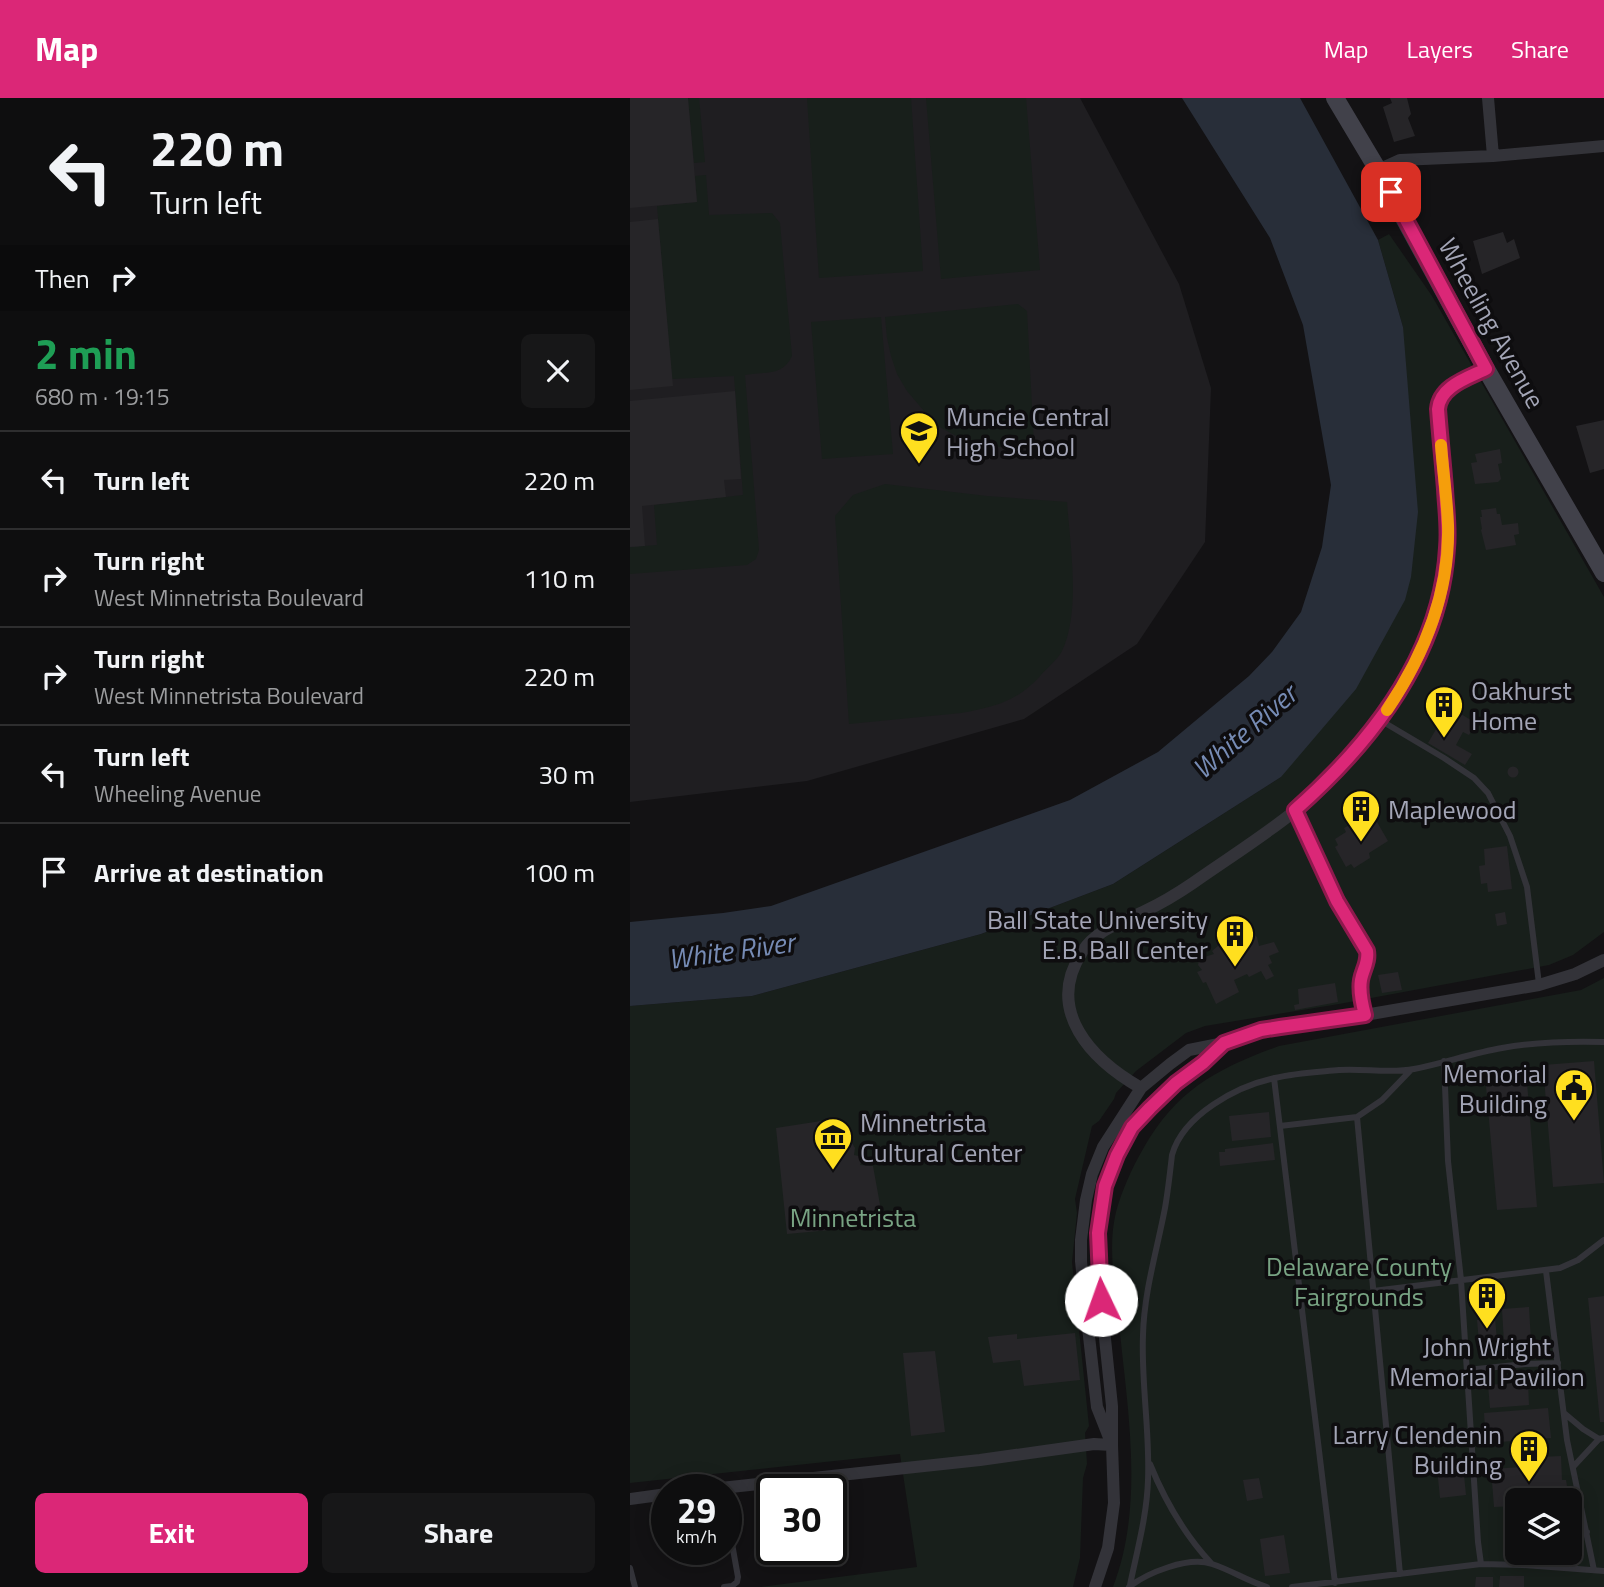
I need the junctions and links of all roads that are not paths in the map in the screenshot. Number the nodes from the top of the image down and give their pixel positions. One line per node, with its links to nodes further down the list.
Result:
1 (1335, 98): 5 (main road, Wheeling Avenue)
2 (1488, 98): 4 (street)
3 (1604, 146): 4 (street)
4 (1493, 156): 5 (street)
5 (1378, 170): 6 (main road, Wheeling Avenue)
6 (1486, 369): 7 (main road, Wheeling Avenue); 8 (street)
7 (1604, 573)
8 (1380, 720): 9 (street); 11 (lane)
9 (1295, 810): 12 (lane); 18 (street)
10 (1604, 960): 11 (street)
11 (1539, 985): 12 (street)
12 (1365, 1015): 14 (street)
13 (1604, 1042): 15 (lane)
14 (1224, 1043): 18 (street); 29 (street)
15 (1444, 1061): 16 (lane); 23 (lane)
16 (1411, 1070): 17 (lane); 19 (lane)
17 (1274, 1078): 20 (lane); 30 (lane)
18 (1141, 1088): 29 (street)
19 (1357, 1117): 20 (lane); 24 (lane)
20 (1280, 1126): 46 (lane)
21 (1604, 1240): 22 (lane)
22 (1546, 1271): 23 (lane); 25 (lane)
23 (1461, 1280): 24 (lane); 26 (lane)
24 (1373, 1291): 45 (lane)
25 (1558, 1363): 26 (lane); 27 (lane)
26 (1467, 1370): 38 (lane)
27 (1564, 1412): 28 (lane); 31 (lane)
28 (1601, 1438): 31 (lane)
29 (1112, 1445): 32 (street); 50 (street)
30 (1148, 1459): 37 (lane); 47 (lane)
31 (1573, 1467): 36 (lane)
32 (742, 1487)
33 (651, 1496): 34 (street)
34 (630, 1499)
35 (1582, 1532): 36 (lane)
36 (1587, 1532): 43 (lane)
37 (1211, 1563): 47 (lane); 51 (lane)
38 (1481, 1564): 40 (lane); 45 (lane)
39 (736, 1565): 49 (lane)
40 (1505, 1565)
41 (1523, 1565): 43 (lane)
42 (630, 1568): 48 (lane)
43 (1594, 1570): 44 (lane)
44 (1604, 1571)
45 (1400, 1574): 46 (lane)
46 (1335, 1583): 52 (lane)
47 (1130, 1586)
48 (635, 1587)
49 (724, 1587)
50 (1095, 1587)
51 (1267, 1587)
52 (1292, 1587)

